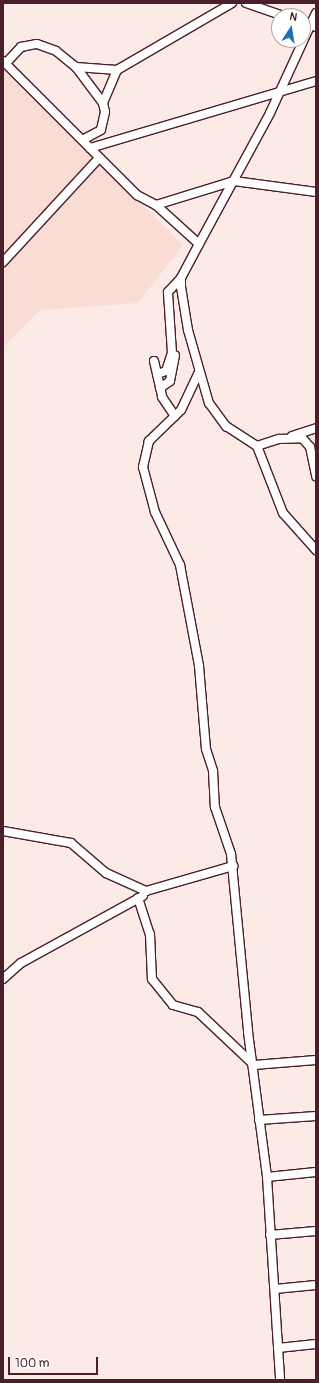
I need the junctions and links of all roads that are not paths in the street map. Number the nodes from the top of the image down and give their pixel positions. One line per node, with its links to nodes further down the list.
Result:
1 (232, 3): 9 (street)
2 (246, 3): 3 (street)
3 (271, 12)
4 (316, 13): 5 (street)
5 (311, 22)
6 (300, 48): 11 (street)
7 (4, 62): 8 (street); 13 (street)
8 (76, 67): 9 (street); 12 (street)
9 (117, 70): 12 (street)
10 (316, 81): 11 (street)
11 (282, 89): 14 (street); 16 (street)
12 (103, 103): 13 (street)
13 (82, 140): 14 (street)
14 (90, 148): 15 (street)
15 (99, 158): 18 (street); 20 (street)
16 (234, 181): 17 (street); 18 (street); 19 (street)
17 (316, 192)
18 (156, 205): 19 (street)
19 (199, 244): 21 (street)
20 (3, 262)
21 (181, 278): 22 (street); 24 (street)
22 (172, 348): 25 (street); 26 (street)
23 (154, 361): 25 (street)
24 (199, 372): 27 (street); 30 (street)
25 (157, 374): 26 (street)
26 (160, 388): 27 (street)
27 (175, 416): 34 (street)
28 (316, 428): 29 (street)
29 (288, 438): 30 (street); 31 (street)
30 (257, 446): 32 (street)
31 (316, 476)
32 (316, 550)
33 (3, 831): 35 (street)
34 (233, 866): 35 (street); 39 (street)
35 (150, 891): 36 (street)
36 (138, 898): 37 (street); 39 (street)
37 (3, 979)
38 (316, 1060): 39 (street)
39 (254, 1065): 41 (street)
40 (316, 1116): 41 (street)
41 (259, 1120): 43 (street)
42 (316, 1172): 43 (street)
43 (267, 1177): 45 (street)
44 (316, 1231): 45 (street)
45 (270, 1235): 47 (street)
46 (316, 1285): 47 (street)
47 (275, 1289): 49 (street)
48 (316, 1344): 49 (street)
49 (278, 1348): 50 (street)
50 (280, 1380)

